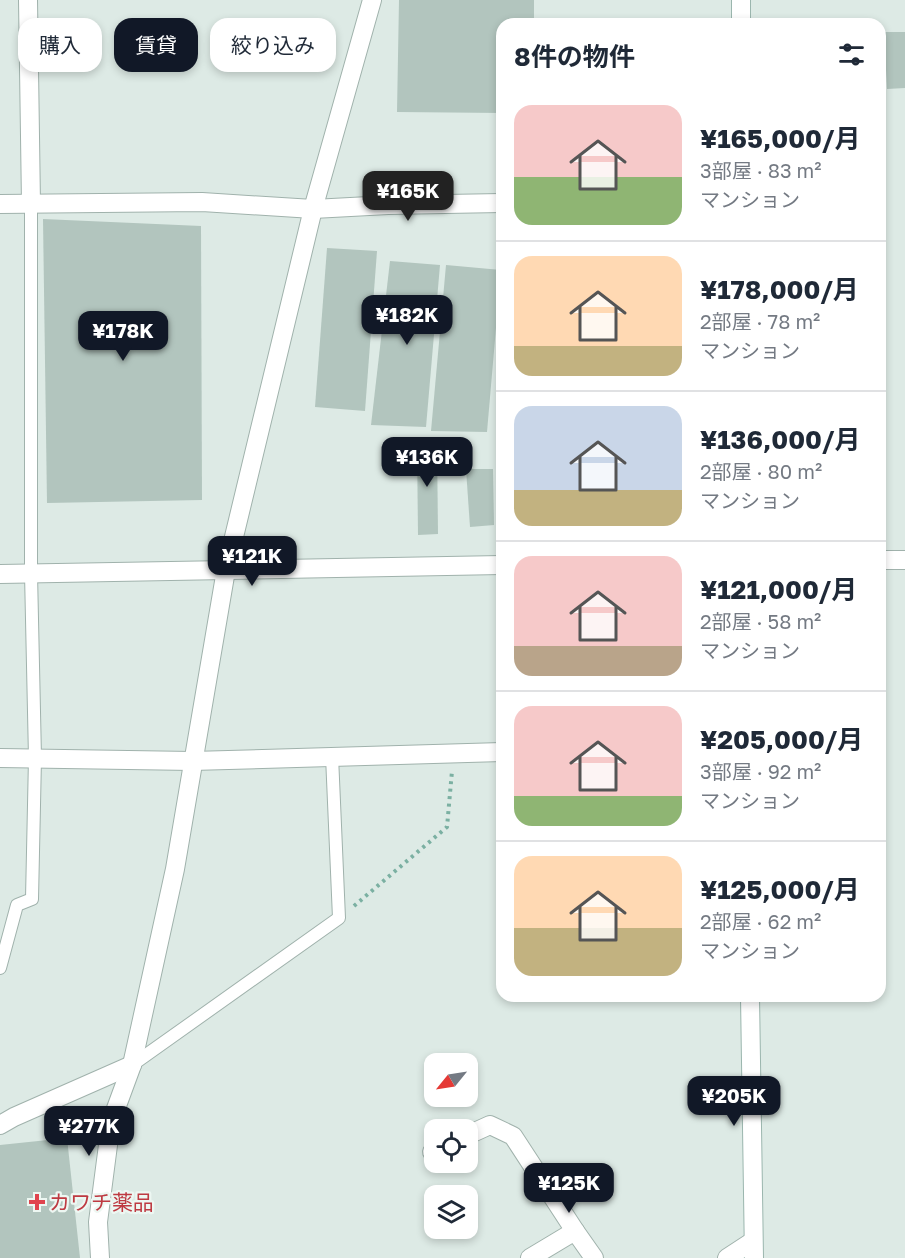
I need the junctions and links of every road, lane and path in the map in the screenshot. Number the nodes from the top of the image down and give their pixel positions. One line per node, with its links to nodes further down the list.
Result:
1 (28, 0): 7 (street)
2 (372, 0): 8 (street)
3 (741, 0): 4 (street)
4 (741, 18)
5 (496, 203): 8 (street)
6 (0, 204): 7 (street)
7 (32, 204): 8 (street); 13 (lane)
8 (313, 209): 12 (street)
9 (886, 560): 10 (street)
10 (905, 560)
11 (496, 565): 12 (street)
12 (226, 570): 13 (street); 20 (street)
13 (31, 573): 14 (street); 19 (lane)
14 (0, 574)
15 (496, 752): 16 (street)
16 (454, 753): 17 (street); 21 (path)
17 (332, 756): 20 (street); 21 (lane)
18 (0, 758): 19 (street)
19 (35, 758): 20 (street); 22 (lane)
20 (192, 761): 24 (street)
21 (339, 918): 24 (lane)
22 (0, 968)
23 (750, 1002): 28 (street)
24 (132, 1065): 25 (street); 29 (street)
25 (2, 1121)
26 (478, 1131): 27 (street)
27 (575, 1231): 30 (street); 31 (street)
28 (754, 1249): 32 (street)
29 (100, 1258)
30 (530, 1258)
31 (594, 1258)
32 (727, 1258)

